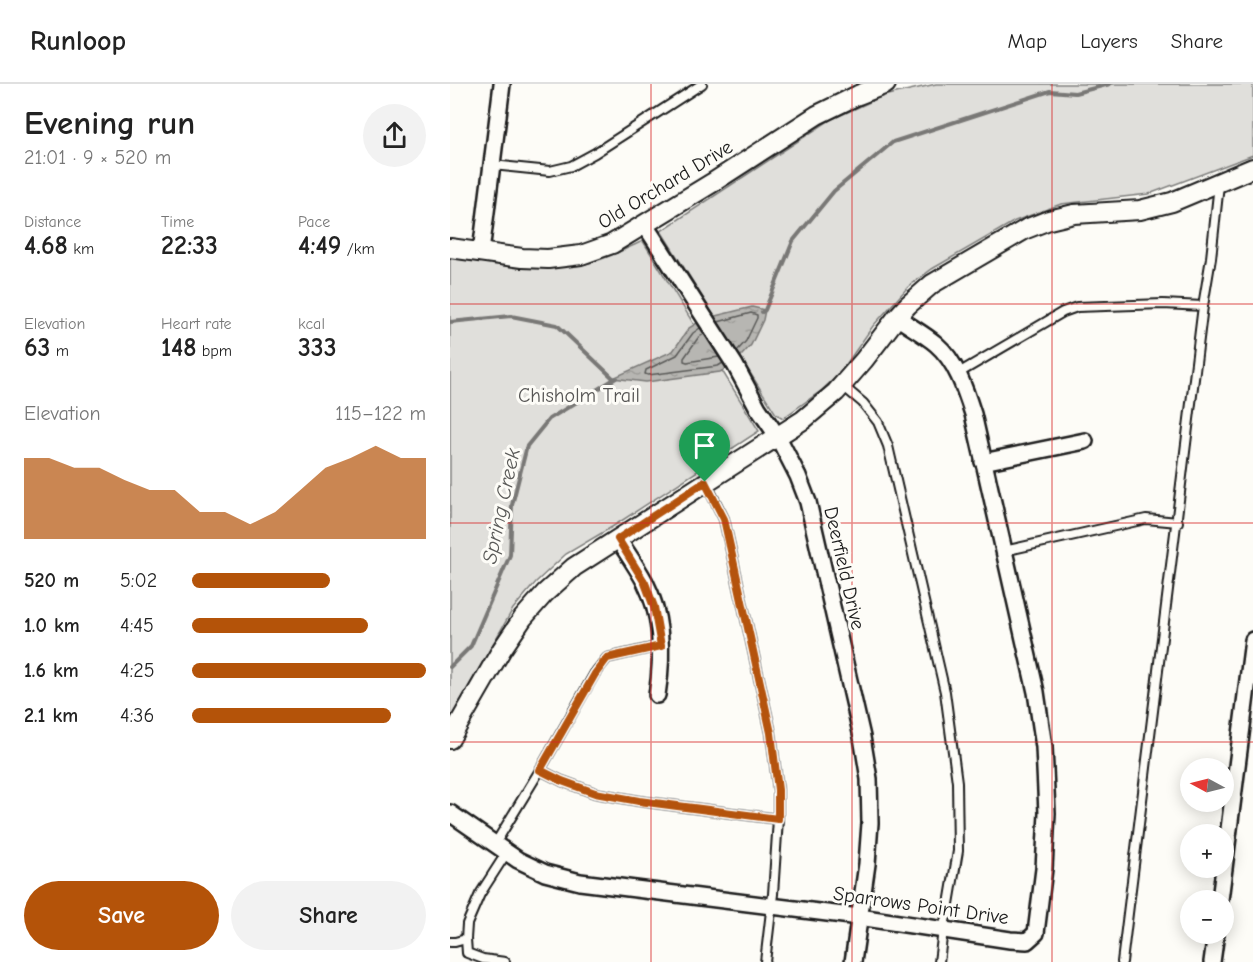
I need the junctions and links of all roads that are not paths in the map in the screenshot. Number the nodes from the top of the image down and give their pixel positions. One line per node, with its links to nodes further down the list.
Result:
1 (502, 84): 4 (street)
2 (702, 84): 4 (lane)
3 (886, 84): 7 (street, Old Orchard Drive)
4 (492, 165): 9 (street)
5 (1253, 168): 6 (street)
6 (1219, 182): 10 (lane); 11 (street)
7 (645, 225): 9 (street, Old Orchard Drive); 14 (street, Deerfield Drive)
8 (450, 248): 9 (street, Old Orchard Drive)
9 (481, 252)
10 (1203, 306): 12 (lane); 18 (lane)
11 (897, 317): 12 (street, Sparrows Point Drive); 13 (street)
12 (957, 374): 16 (street, Sparrows Point Drive)
13 (843, 386): 14 (street); 32 (lane)
14 (777, 437): 17 (street); 31 (street, Deerfield Drive)
15 (1084, 441): 16 (street)
16 (983, 462): 20 (street, Sparrows Point Drive)
17 (705, 482): 19 (street); 27 (lane)
18 (1178, 522): 20 (lane); 40 (lane)
19 (618, 539): 22 (street); 24 (street)
20 (1004, 551): 32 (street, Sparrows Point Drive)
21 (1253, 640): 29 (street)
22 (661, 646): 23 (street); 25 (lane)
23 (657, 696)
24 (450, 739)
25 (540, 770): 27 (lane); 28 (lane)
26 (450, 813): 28 (street, Sparrows Point Drive)
27 (778, 819): 30 (lane)
28 (501, 848): 30 (street, Sparrows Point Drive); 33 (lane)
29 (1221, 890)
30 (772, 906): 31 (street, Sparrows Point Drive); 37 (lane)
31 (859, 917): 32 (street, Sparrows Point Drive); 38 (street, Deerfield Drive)
32 (943, 930): 39 (lane)
33 (466, 939): 34 (lane); 36 (lane)
34 (453, 942)
35 (1214, 944): 41 (street)
36 (505, 962)
37 (765, 962)
38 (854, 962)
39 (939, 962)
40 (1122, 962)
41 (1212, 962)

